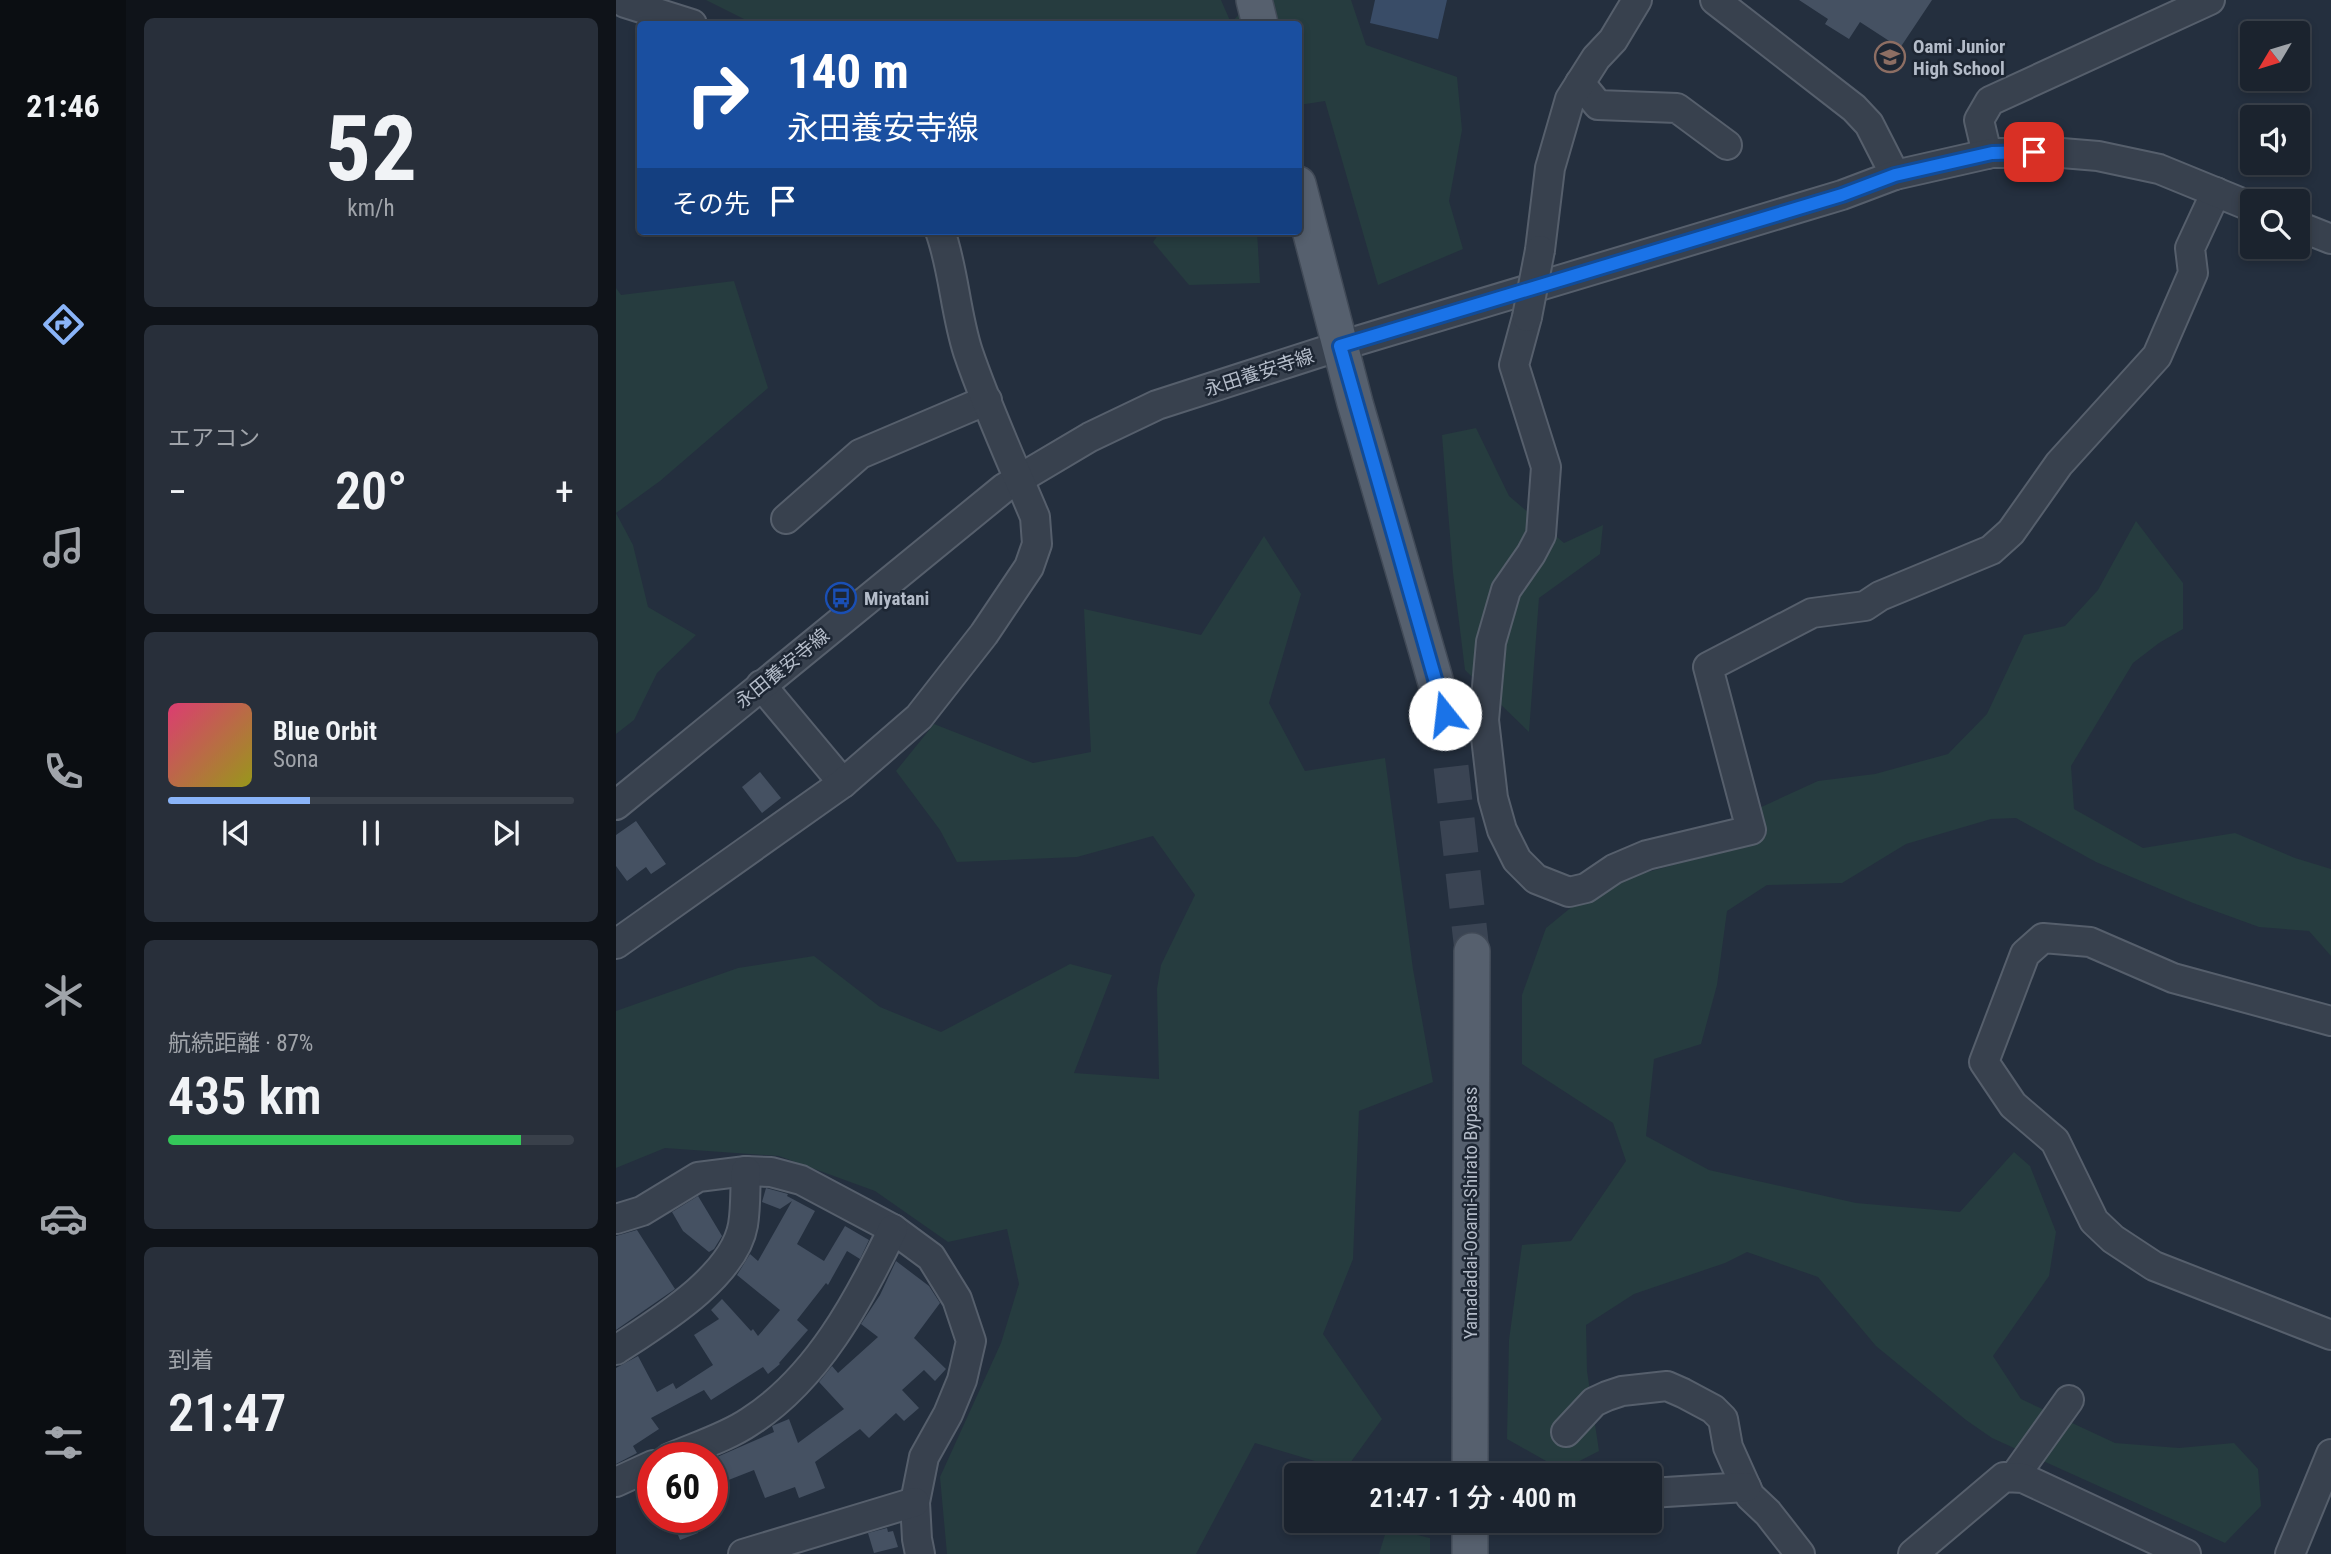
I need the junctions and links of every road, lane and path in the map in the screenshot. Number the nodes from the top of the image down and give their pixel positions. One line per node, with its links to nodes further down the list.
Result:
1 (1254, 0): 7 (main road)
2 (1637, 0): 8 (street)
3 (1715, 0): 11 (street)
4 (2210, 0): 10 (street)
5 (622, 6): 6 (street)
6 (680, 21)
7 (1259, 21)
8 (1580, 83): 9 (street); 12 (street, bridge)
9 (1727, 145)
10 (1987, 154): 11 (street, 永田養安寺線); 12 (street, 永田養安寺線)
11 (1895, 175): 18 (street, 永田養安寺線)
12 (2216, 192): 14 (street, 永田養安寺線)
13 (1302, 199): 18 (main road)
14 (2240, 202)
15 (2310, 231): 17 (street)
16 (941, 235): 19 (street)
17 (2331, 239)
18 (1340, 346): 20 (street, 永田養安寺線); 23 (main road)
19 (987, 400): 20 (street); 21 (street)
20 (1018, 478): 22 (street, 永田養安寺線); 24 (street)
21 (786, 519)
22 (761, 685): 24 (street); 25 (street, 永田養安寺線)
23 (1445, 714)
24 (843, 783): 26 (street)
25 (616, 805)
26 (619, 936)
27 (1472, 951): 38 (main road, Yamadadai-Ooami-Shirato Bypass)
28 (2331, 1021): 32 (street)
29 (746, 1171): 30 (street); 31 (street); 33 (street)
30 (616, 1219)
31 (893, 1229): 36 (street); 44 (street)
32 (2331, 1335)
33 (616, 1350)
34 (2069, 1400): 40 (street)
35 (1566, 1432): 42 (street)
36 (706, 1442)
37 (2331, 1454): 52 (street)
38 (1470, 1463)
39 (637, 1472): 41 (street)
40 (2014, 1477): 50 (street); 51 (street)
41 (616, 1482)
42 (1746, 1487): 43 (street); 49 (street)
43 (1662, 1492)
44 (915, 1502): 46 (street); 47 (street)
45 (1470, 1533): 48 (main road)
46 (743, 1554)
47 (920, 1554)
48 (1470, 1554)
49 (1800, 1554)
50 (1913, 1554)
51 (2186, 1554)
52 (2290, 1554)

